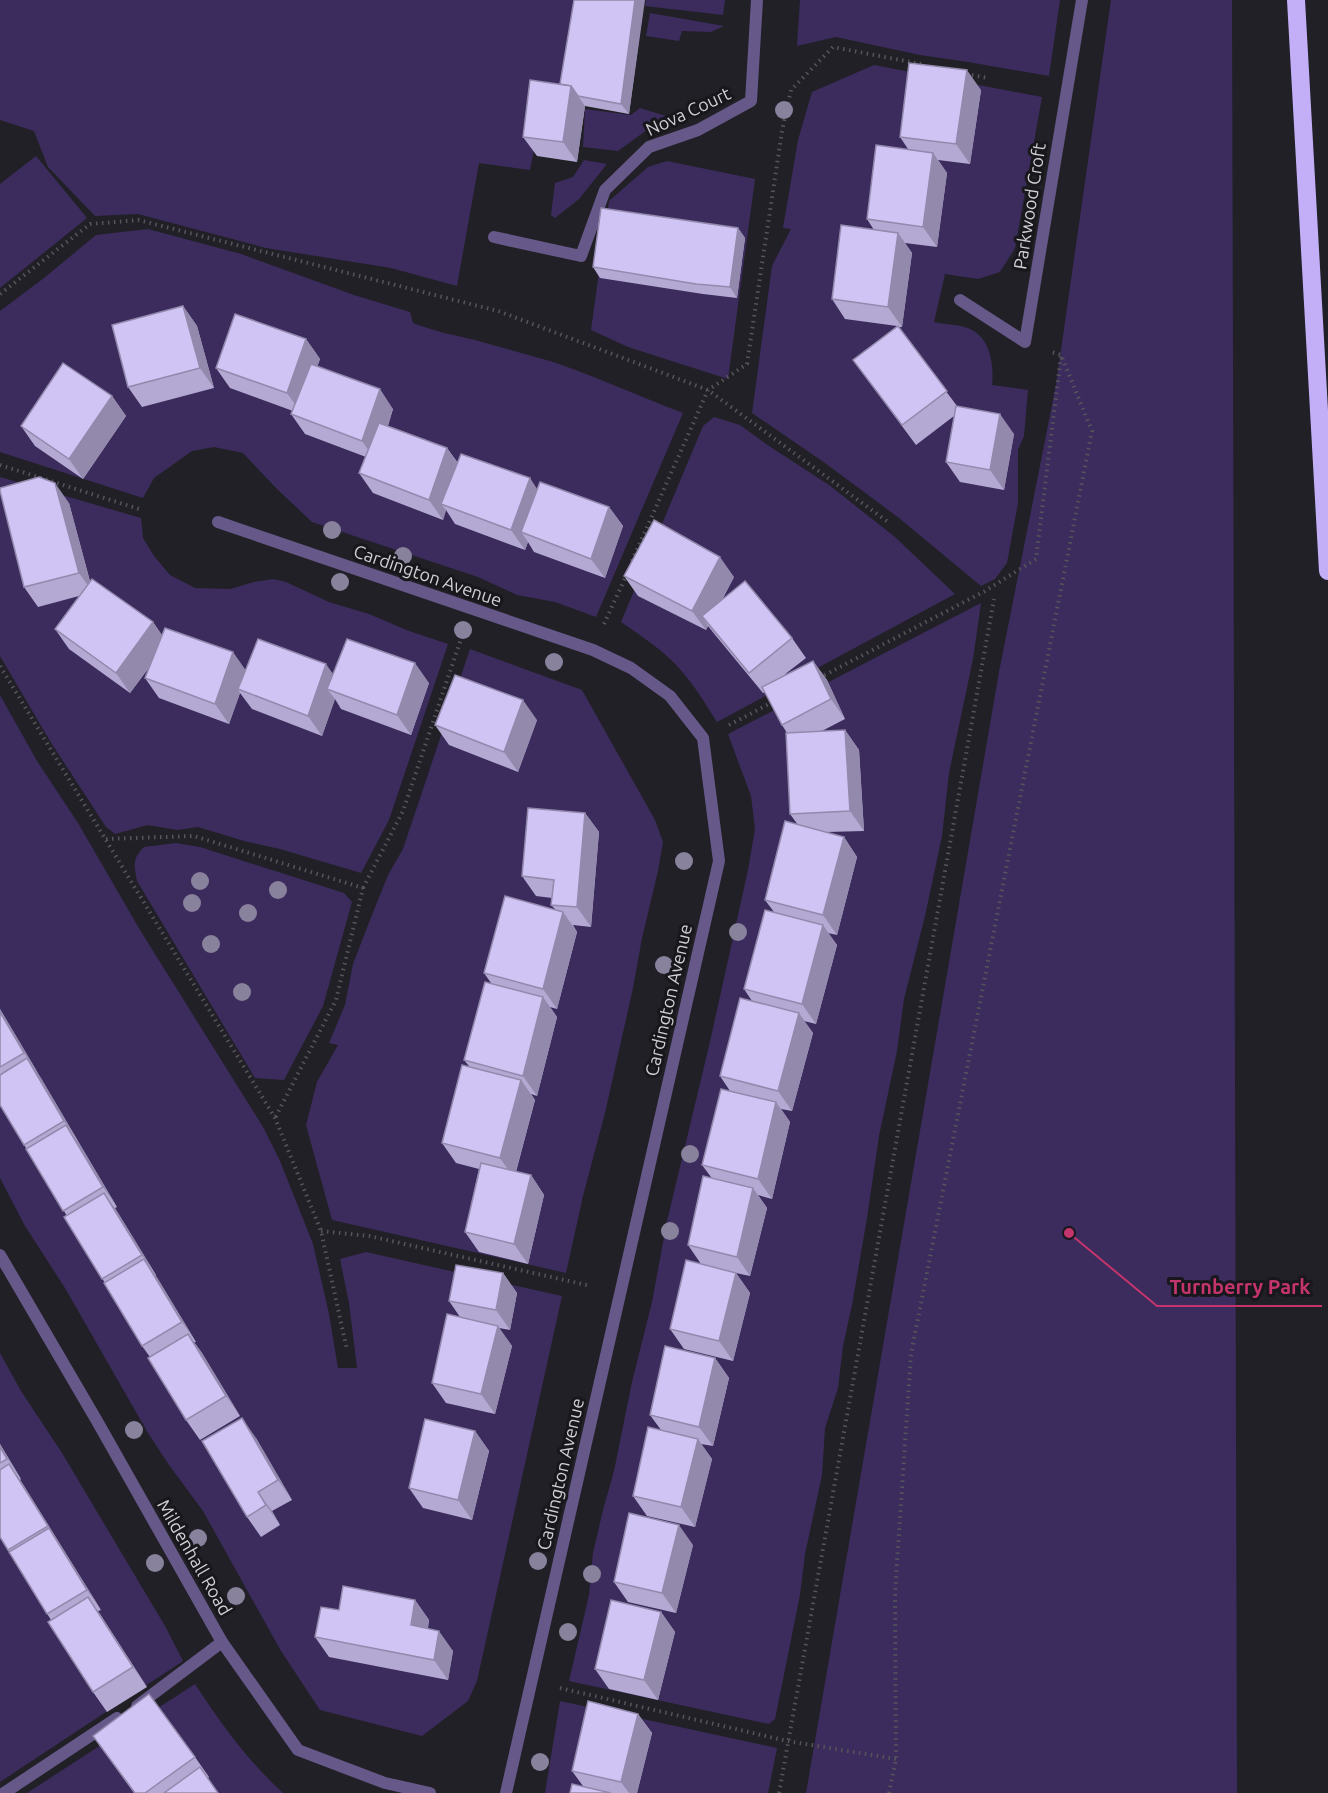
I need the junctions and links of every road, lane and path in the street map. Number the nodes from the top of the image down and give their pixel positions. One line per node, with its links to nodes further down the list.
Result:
1 (757, 0): 7 (street, Nova Court)
2 (1082, 0): 10 (street, Parkwood Croft)
3 (1296, 0): 17 (highway)
4 (921, 64): 12 (path)
5 (966, 74): 6 (path)
6 (988, 78)
7 (494, 237)
8 (0, 294): 12 (path)
9 (960, 300): 10 (street)
10 (1025, 342): 11 (path)
11 (1061, 356): 22 (path); 35 (path)
12 (708, 390): 16 (path); 20 (path)
13 (0, 465): 14 (path)
14 (142, 510)
15 (218, 522): 19 (street, Cardington Avenue)
16 (888, 522)
17 (1328, 571)
18 (994, 599): 34 (path)
19 (471, 608): 20 (street, Cardington Avenue); 26 (path)
20 (593, 650): 24 (street, Cardington Avenue)
21 (0, 666): 25 (path)
22 (818, 678)
23 (776, 700): 24 (path)
24 (703, 738): 30 (street, Cardington Avenue)
25 (106, 839): 26 (path); 27 (path)
26 (363, 888): 27 (path)
27 (275, 1118): 28 (path)
28 (321, 1231): 30 (path); 31 (path)
29 (0, 1255): 32 (street, Mildenhall Road)
30 (620, 1293): 33 (street, Cardington Avenue)
31 (347, 1350)
32 (222, 1642): 36 (street); 37 (street, Mildenhall Road)
33 (531, 1681): 34 (path); 38 (street, Cardington Avenue)
34 (787, 1741): 35 (path); 39 (path)
35 (896, 1759): 40 (path)
36 (4, 1793)
37 (430, 1793)
38 (506, 1793)
39 (779, 1793)
40 (889, 1793)

